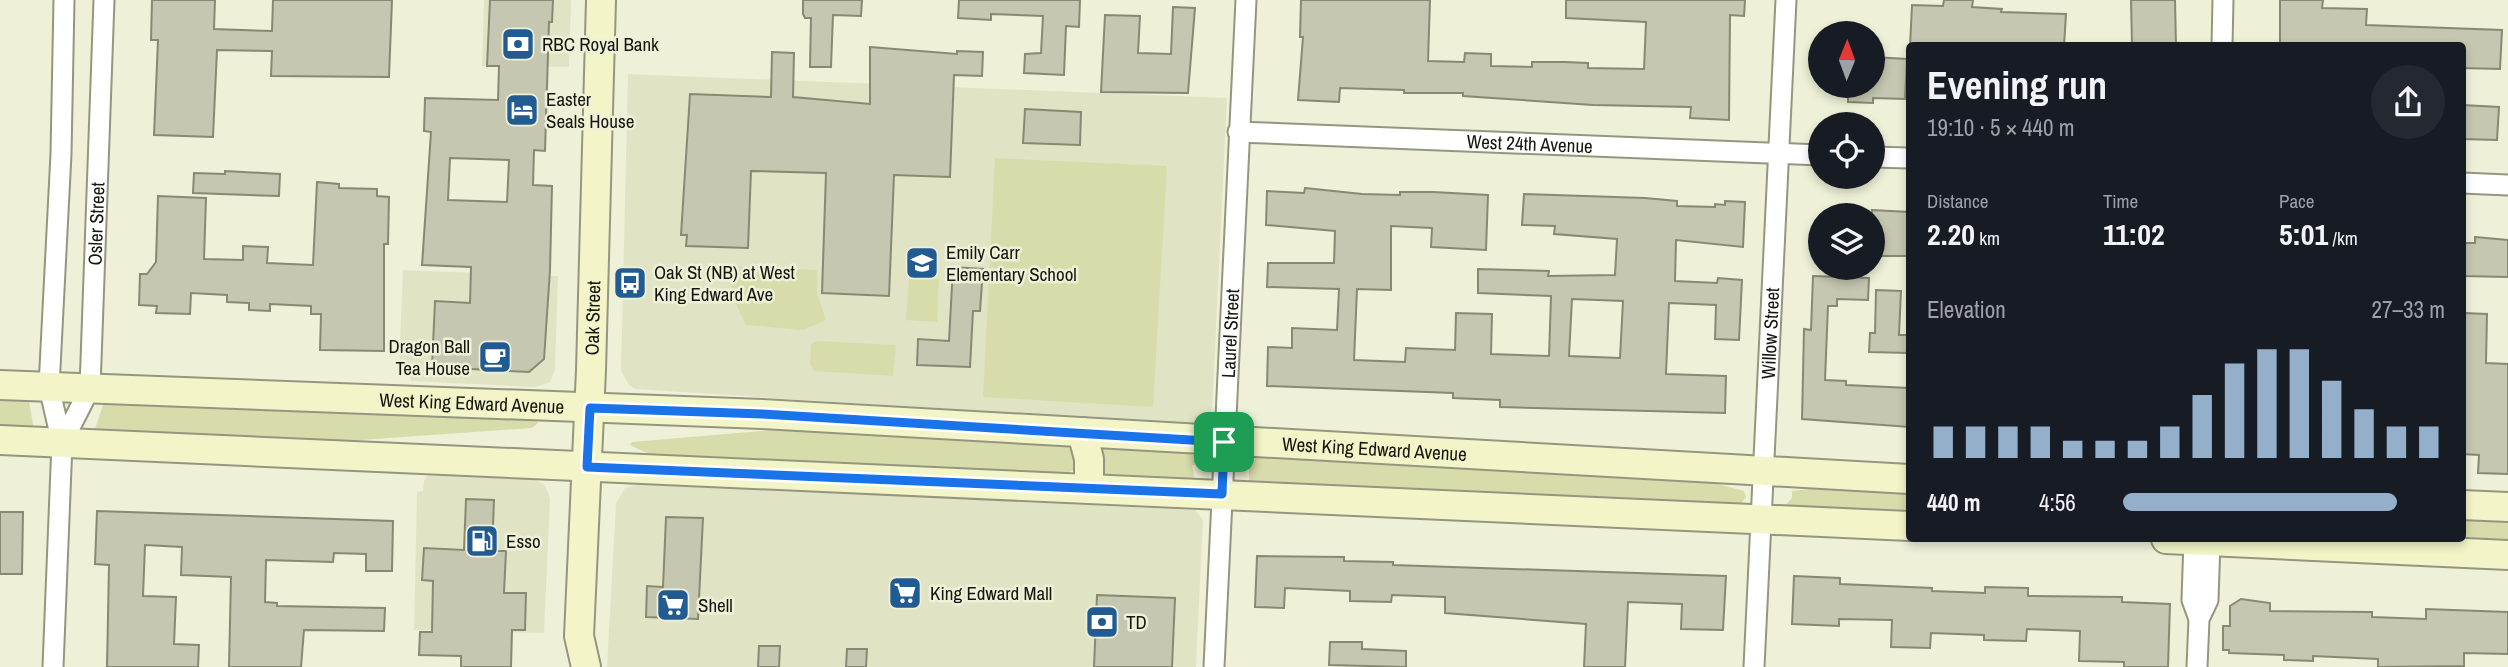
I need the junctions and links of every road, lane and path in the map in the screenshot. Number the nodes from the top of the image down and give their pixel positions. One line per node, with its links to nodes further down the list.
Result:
1 (64, 0): 16 (street, Osler Street)
2 (104, 0): 17 (street, Osler Street)
3 (601, 0): 18 (main road, Oak Street)
4 (1246, 0): 8 (street, Laurel Street)
5 (1786, 0): 9 (street, Willow Street)
6 (2223, 0): 7 (street)
7 (2222, 42)
8 (1238, 132): 9 (street, West 24th Avenue); 21 (street, Laurel Street)
9 (1779, 154): 10 (street, West 24th Avenue); 24 (street, Willow Street)
10 (1808, 155)
11 (1885, 157): 12 (street)
12 (1906, 158)
13 (2466, 183): 14 (street)
14 (2508, 185)
15 (0, 385): 16 (main road, West King Edward Avenue)
16 (49, 387): 17 (main road, West King Edward Avenue); 22 (street, Osler Street)
17 (90, 388): 18 (main road, West King Edward Avenue); 22 (street, Osler Street)
18 (590, 408): 19 (main road, West King Edward Avenue); 23 (main road, Oak Street)
19 (1082, 432): 21 (main road, West King Edward Avenue); 26 (main road)
20 (0, 440): 22 (main road)
21 (1224, 442): 24 (main road, West King Edward Avenue); 27 (street, Laurel Street)
22 (62, 443): 23 (main road); 36 (street, Osler Street)
23 (587, 467): 26 (main road); 35 (main road, Oak Street)
24 (1764, 472): 25 (main road, West King Edward Avenue); 30 (street, Willow Street)
25 (1906, 479)
26 (1089, 488): 27 (main road)
27 (1222, 494): 30 (main road); 39 (street, Laurel Street)
28 (2466, 505): 29 (main road)
29 (2508, 507)
30 (1761, 519): 31 (main road); 40 (street, Willow Street)
31 (1906, 526)
32 (2191, 542): 41 (street)
33 (2232, 542): 34 (main road)
34 (2508, 555)
35 (579, 636): 37 (main road, Oak Street); 38 (main road, Oak Street)
36 (53, 667)
37 (567, 667)
38 (586, 667)
39 (1214, 667)
40 (1754, 667)
41 (2197, 667)

